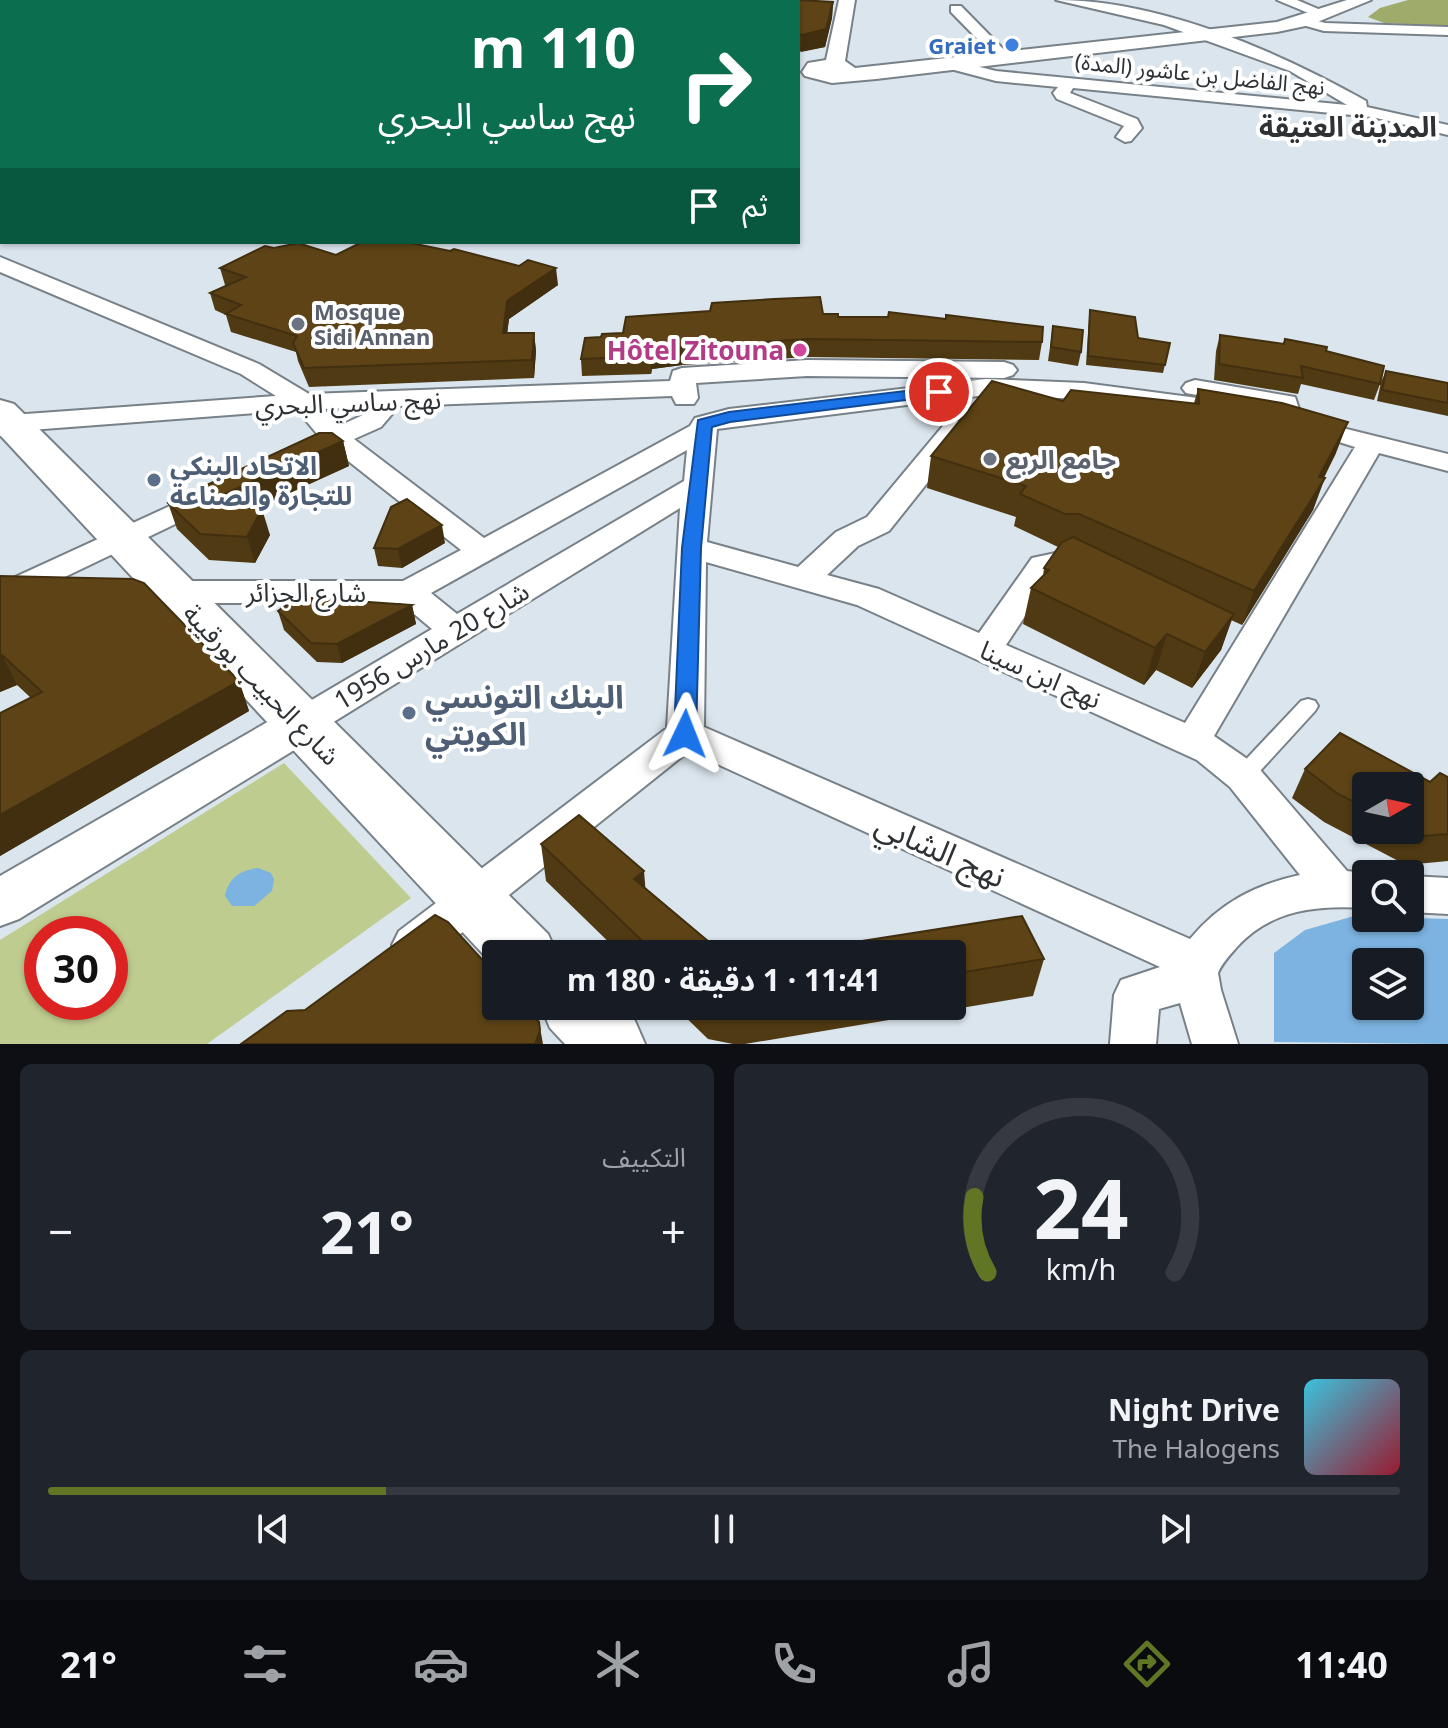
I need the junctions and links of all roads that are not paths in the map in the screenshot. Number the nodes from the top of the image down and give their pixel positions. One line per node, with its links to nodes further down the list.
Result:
1 (847, 0): 12 (street)
2 (1063, 0): 9 (street)
3 (1284, 0): 6 (street)
4 (1363, 0): 6 (street)
5 (956, 9): 10 (street)
6 (1323, 14): 7 (street)
7 (1304, 21): 8 (street); 9 (street)
8 (1448, 31)
9 (1203, 35): 10 (street); 14 (street)
10 (1005, 59): 11 (street)
11 (948, 64): 12 (street); 13 (street, نهج الفاضل بن عاشور (المدة))
12 (819, 70)
13 (1070, 82): 14 (street, نهج الفاضل بن عاشور (المدة)); 16 (street)
14 (1372, 112): 15 (street, نهج الفاضل بن عاشور (المدة))
15 (1448, 130)
16 (1125, 137)
17 (6, 271): 21 (street)
18 (963, 378): 19 (street, نهج ساسي البحري); 23 (street); 25 (street); 33 (street)
19 (683, 382): 20 (street, نهج ساسي البحري); 23 (street)
20 (390, 400): 21 (street, نهج ساسي البحري); 24 (street)
21 (304, 402): 22 (street, نهج ساسي البحري); 24 (street)
22 (4, 421): 30 (main road, شارع الحبيب بورقيبة)
23 (703, 427): 29 (street); 32 (street)
24 (335, 438): 26 (street); 32 (street)
25 (1372, 442): 27 (street); 44 (street)
26 (292, 458)
27 (1448, 463)
28 (235, 485): 30 (street)
29 (697, 485): 31 (street); 39 (street, شارع 20 مارس 1956)
30 (121, 538): 35 (street); 36 (main road, شارع الحبيب بورقيبة)
31 (691, 548): 33 (street, نهج ابن سينا); 43 (street)
32 (483, 552): 37 (street)
33 (804, 579): 40 (street, نهج ابن سينا)
34 (1111, 580): 40 (street)
35 (16, 582): 36 (street, شارع الجزائر); 38 (street)
36 (131, 590): 37 (street, شارع الجزائر); 42 (main road, شارع الحبيب بورقيبة)
37 (409, 592): 39 (street)
38 (0, 597)
39 (455, 630): 42 (street, شارع 20 مارس 1956)
40 (985, 649): 44 (street, نهج ابن سينا)
41 (1308, 706): 45 (lane)
42 (301, 724): 49 (main road, شارع الحبيب بورقيبة); 50 (street, شارع 20 مارس 1956)
43 (685, 734): 49 (street); 53 (street, نهج الشابي)
44 (1192, 742): 45 (street, نهج ابن سينا)
45 (1243, 776): 46 (street, نهج ابن سينا)
46 (1351, 889): 53 (street)
47 (1424, 895): 48 (street)
48 (1448, 896)
49 (474, 901): 51 (main road, شارع الحبيب بورقيبة); 52 (street)
50 (0, 903)
51 (512, 940)
52 (384, 968)
53 (1196, 970): 56 (street); 57 (street)
54 (588, 1020): 55 (main road)
55 (611, 1044)
56 (1133, 1044)
57 (1215, 1044)

